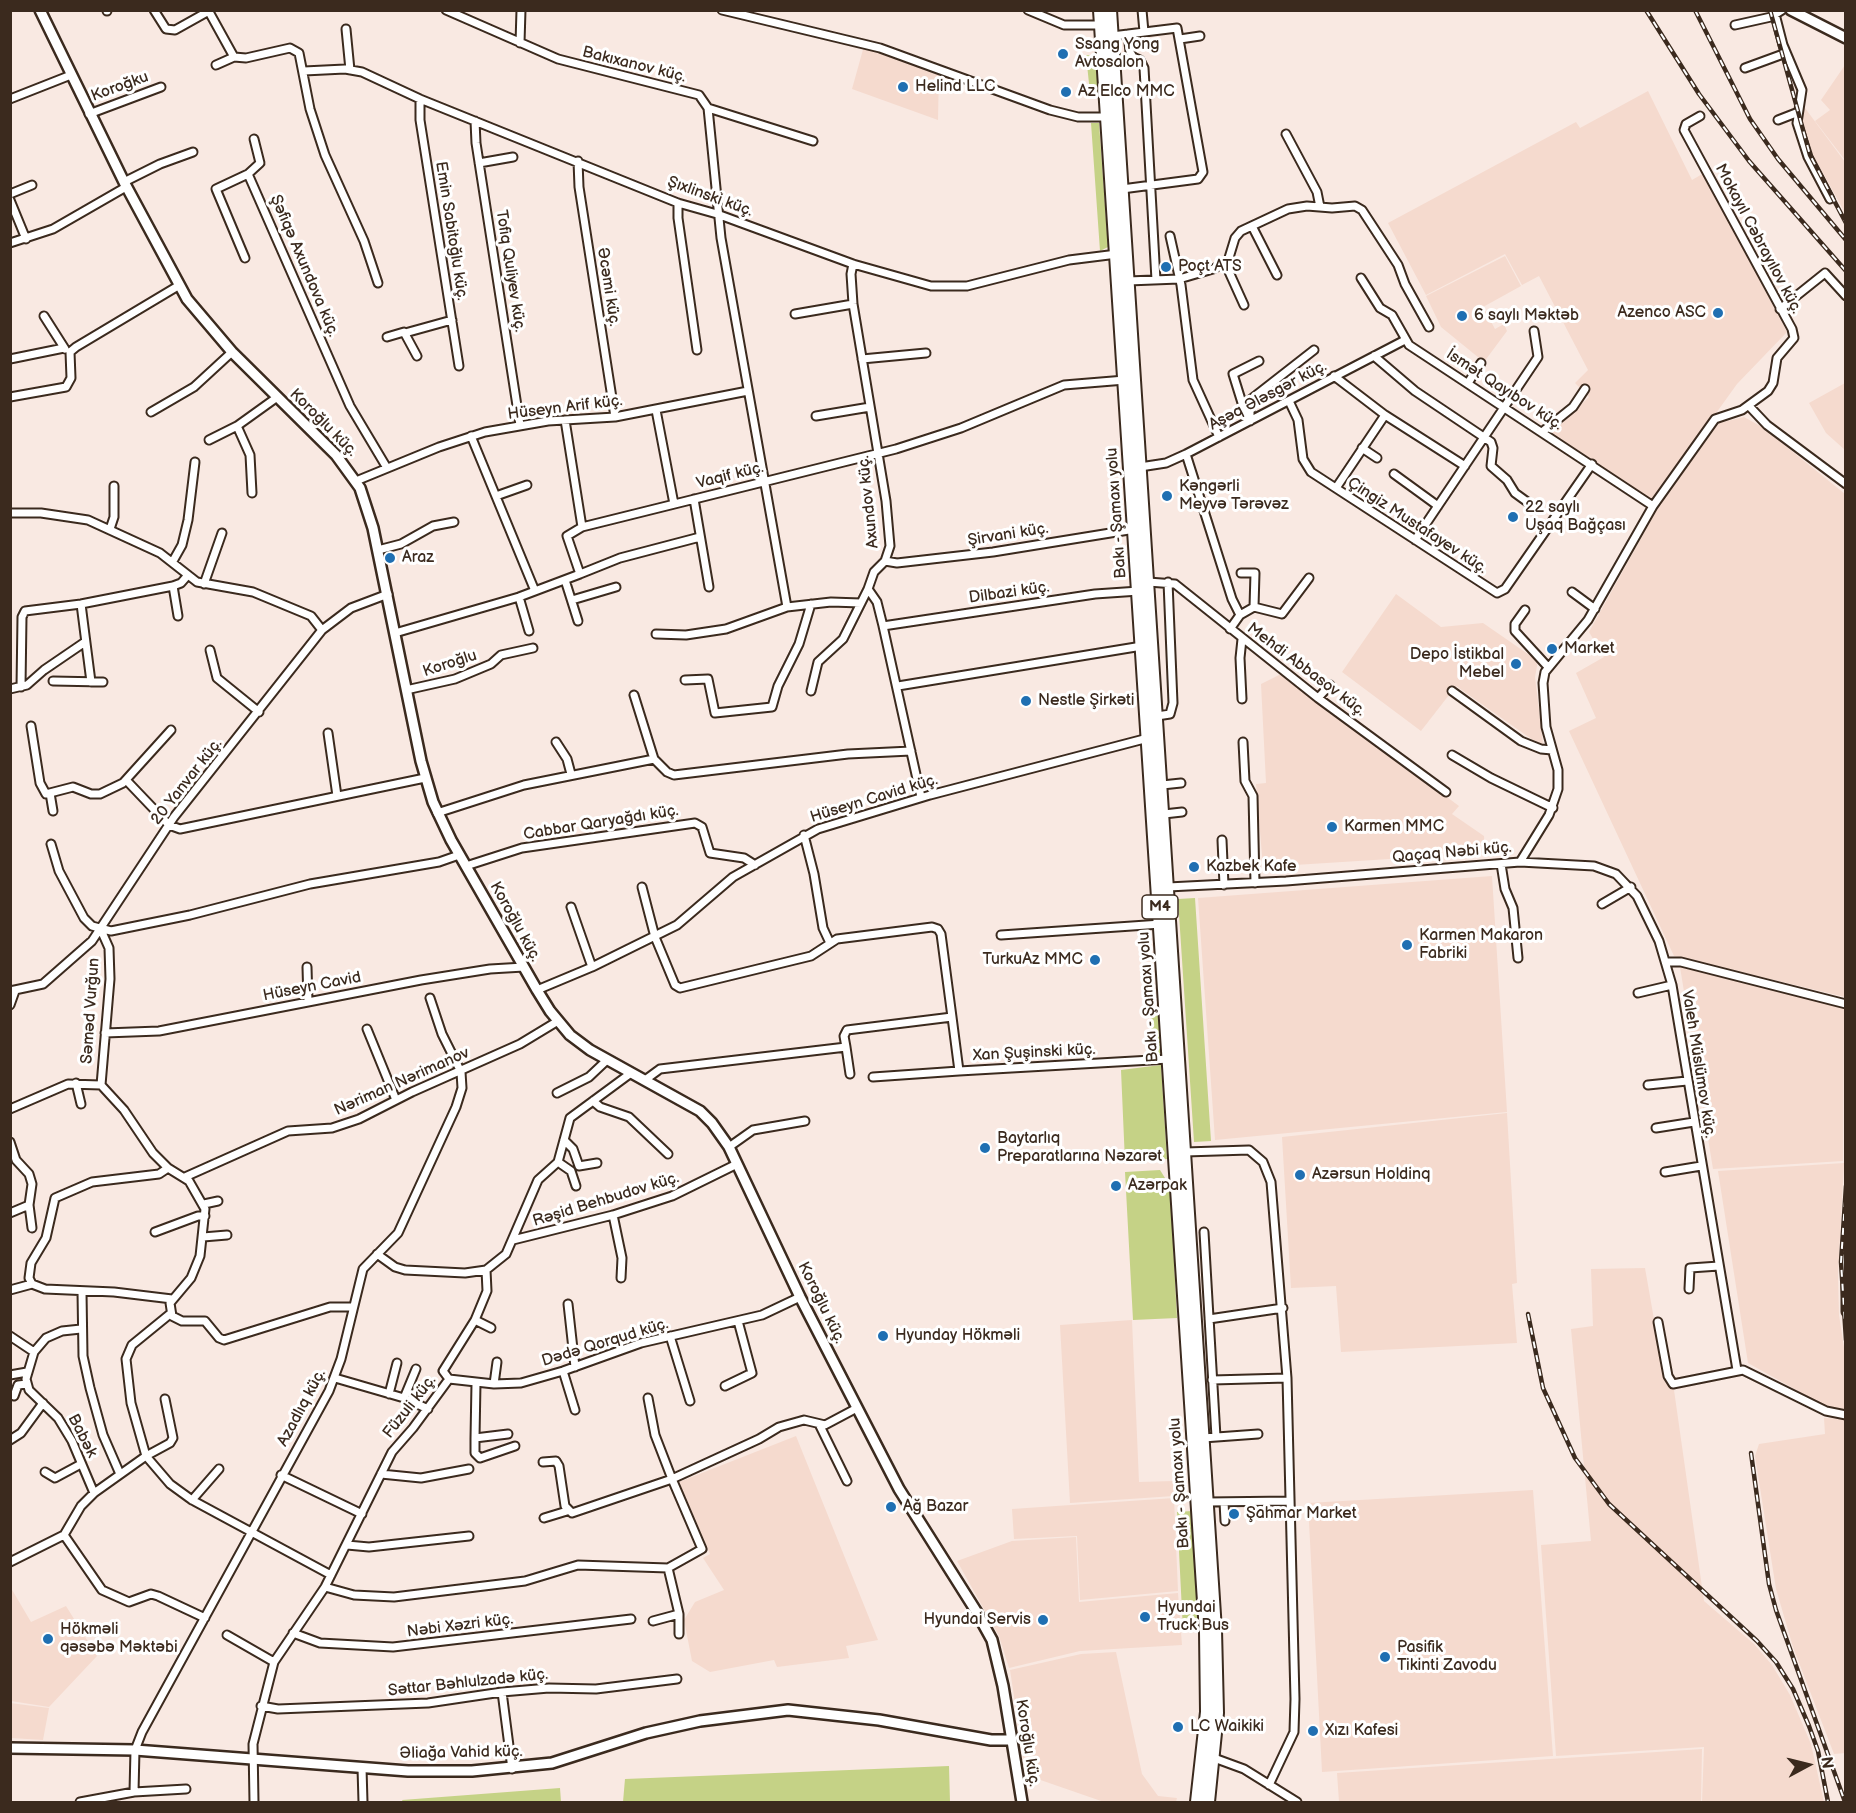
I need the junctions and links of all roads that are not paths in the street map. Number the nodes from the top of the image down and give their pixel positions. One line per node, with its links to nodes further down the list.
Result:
1 (40, 10): 30 (street, Koroğlu küç.)
2 (154, 10): 12 (street)
3 (446, 10): 23 (street, Bakıxanov küç.)
4 (521, 10): 23 (street)
5 (722, 10): 38 (street)
6 (1028, 10): 14 (street)
7 (1100, 10): 14 (highway, Bakı - Şamaxı yolu / M4)
8 (1110, 10): 19 (highway, Bakı - Şamaxı yolu / M4)
9 (1142, 10): 17 (street)
10 (1782, 10): 13 (street)
11 (1791, 10): 21 (street)
12 (209, 11): 25 (street)
13 (1775, 13): 15 (street); 24 (street)
14 (1101, 25): 38 (highway, Bakı - Şamaxı yolu / M4)
15 (1735, 26)
16 (346, 29): 29 (street)
17 (1143, 32): 18 (street); 22 (street)
18 (1128, 34): 19 (street); 51 (street)
19 (1112, 36): 52 (highway, Bakı - Şamaxı yolu / M4)
20 (1200, 36): 22 (street)
21 (1845, 38)
22 (1180, 39): 51 (street)
23 (520, 43): 34 (street, Bakıxanov küç.)
24 (1786, 53): 27 (street); 35 (street)
25 (234, 57): 26 (street); 28 (street)
26 (216, 65)
27 (1745, 68)
28 (304, 70): 29 (street, Şıxlinski küç.); 72 (street)
29 (350, 70): 33 (street, Şıxlinski küç.)
30 (71, 75): 32 (street); 36 (street, Koroğlu küç.)
31 (161, 87): 36 (street, Koroğku)
32 (10, 99)
33 (420, 99): 40 (street, Şıxlinski küç.); 80 (street, Emin Sabitoğlu küç.)
34 (708, 108): 43 (street, Bakıxanov küç.); 58 (street)
35 (1796, 113): 39 (street); 54 (street)
36 (89, 114): 50 (street, Koroğlu küç.)
37 (1700, 116): 77 (street, Mokayıl Cəbrayılov küç.)
38 (1108, 117): 63 (highway, Bakı - Şamaxı yolu / M4)
39 (1778, 120)
40 (475, 121): 46 (street, Şıxlinski küç.); 47 (street, Tofiq Quliyev küç.)
41 (1286, 134): 57 (street)
42 (254, 139): 48 (street)
43 (813, 141)
44 (193, 152): 50 (street)
45 (513, 157): 47 (street)
46 (578, 161): 56 (street, Şıxlinski küç.); 113 (street, Əcəmi küç.)
47 (479, 163): 116 (street, Tofiq Quliyev küç.)
48 (248, 174): 64 (street); 131 (street, Şəfiqə Axundova küç.)
49 (32, 185): 53 (street)
50 (125, 185): 61 (street); 73 (street, Koroğlu küç.)
51 (1151, 186): 52 (street); 70 (street)
52 (1122, 189): 71 (highway, Bakı - Şamaxı yolu / M4)
53 (10, 194)
54 (1830, 199)
55 (10, 200): 61 (street)
56 (678, 202): 58 (street, Şıxlinski küç.); 87 (street)
57 (1320, 207): 59 (street); 81 (street)
58 (717, 214): 66 (street, Şıxlinski küç.); 102 (street)
59 (1252, 226): 65 (street); 67 (street)
60 (1170, 236): 69 (street)
61 (26, 239): 62 (street)
62 (10, 243)
63 (1117, 254): 66 (street, Şıxlinski küç.); 99 (highway, Bakı - Şamaxı yolu / M4)
64 (245, 258)
65 (1225, 263): 69 (street); 76 (street)
66 (853, 264): 75 (street, Axundov küç.)
67 (1277, 275)
68 (1361, 278): 85 (street, İsmət Qayıbov küç.)
69 (1179, 279): 70 (street); 120 (street)
70 (1156, 280): 71 (street)
71 (1128, 281): 130 (highway, Bakı - Şamaxı yolu / M4)
72 (378, 283)
73 (178, 286): 86 (street); 89 (street, Koroğlu küç.)
74 (1845, 296): 77 (street)
75 (853, 304): 78 (street); 94 (street, Axundov küç.)
76 (1244, 305)
77 (1780, 309): 106 (street, Mokayıl Cəbrayılov küç.)
78 (795, 314)
79 (44, 316): 86 (street)
80 (452, 320): 83 (street); 97 (street, Emin Sabitoğlu küç.)
81 (1429, 327)
82 (1534, 331): 108 (street)
83 (405, 333): 84 (street); 91 (street)
84 (387, 336)
85 (1405, 340): 92 (street, Aşəq Ələsgər küç.); 100 (street, İsmət Qayıbov küç.)
86 (67, 350): 93 (street); 103 (street)
87 (697, 350)
88 (1314, 350): 115 (street)
89 (232, 352): 104 (street, Koroğlu küç.); 110 (street)
90 (926, 353): 94 (street)
91 (417, 356)
92 (1374, 356): 98 (street, Aşəq Ələsgər küç.); 121 (street)
93 (10, 358)
94 (862, 359): 107 (street, Axundov küç.)
95 (1259, 361): 115 (street)
96 (1481, 363): 100 (street)
97 (459, 366)
98 (1335, 376): 105 (street, Aşəq Ələsgər küç.); 111 (street)
99 (1125, 380): 124 (street, Vaqif küç.); 149 (highway, Bakı - Şamaxı yolu / M4)
100 (1468, 383): 108 (street, İsmət Qayıbov küç.)
101 (1585, 389): 118 (street)
102 (748, 391): 109 (street, Hüseyn Arif küç.); 134 (street)
103 (10, 397)
104 (276, 398): 117 (street); 133 (street, Koroğlu küç.)
105 (1289, 401): 115 (street, Aşəq Ələsgər küç.); 138 (street, Çingiz Mustafayev küç.)
106 (1749, 406): 135 (street); 144 (street)
107 (870, 407): 112 (street); 124 (street, Axundov küç.)
108 (1505, 407): 118 (street, İsmət Qayıbov küç.); 121 (street)
109 (656, 410): 113 (street, Hüseyn Arif küç.); 142 (street)
110 (151, 412)
111 (1385, 415): 123 (street); 129 (street)
112 (816, 416)
113 (615, 417): 114 (street, Hüseyn Arif küç.)
114 (565, 420): 116 (street, Hüseyn Arif küç.); 148 (street)
115 (1249, 421): 120 (street, Aşəq Ələsgər küç.)
116 (520, 425): 119 (street, Hüseyn Arif küç.)
117 (237, 426): 122 (street); 139 (street)
118 (1542, 432): 128 (street, İsmət Qayıbov küç.)
119 (471, 436): 131 (street, Hüseyn Arif küç.); 140 (street)
120 (1220, 437): 125 (street, Aşəq Ələsgər küç.)
121 (1484, 437): 129 (street); 145 (street)
122 (209, 440)
123 (1362, 448): 126 (street); 138 (street)
124 (878, 453): 134 (street, Vaqif küç.); 156 (street, Axundov küç.)
125 (1186, 454): 130 (street, Aşəq Ələsgər küç.); 182 (street)
126 (1377, 458)
127 (195, 462): 155 (street)
128 (1592, 464): 144 (street, İsmət Qayıbov küç.); 153 (street, Çingiz Mustafayev küç.)
129 (1465, 466): 143 (street)
130 (1140, 467): 162 (highway, Bakı - Şamaxı yolu / M4)
131 (387, 468): 133 (street, Hüseyn Arif küç.)
132 (1394, 474): 143 (street)
133 (356, 481): 154 (street, Koroğlu küç.)
134 (764, 482): 141 (street, Vaqif küç.); 178 (street)
135 (1845, 484)
136 (527, 485): 140 (street)
137 (114, 486): 150 (street)
138 (1336, 488): 153 (street, Çingiz Mustafayev küç.)
139 (252, 493)
140 (496, 496): 169 (street)
141 (694, 499): 142 (street, Vaqif küç.); 152 (street)
142 (674, 504): 148 (street, Vaqif küç.)
143 (1438, 506): 153 (street)
144 (1653, 506): 180 (street)
145 (1537, 509)
146 (10, 513): 150 (street)
147 (454, 522): 154 (street)
148 (582, 527): 158 (street)
149 (1135, 529): 156 (street, Şirvani küç.); 170 (highway, Bakı - Şamaxı yolu / M4)
150 (110, 530): 155 (street)
151 (222, 533): 164 (street)
152 (700, 537): 158 (street); 167 (street)
153 (1415, 540)
154 (378, 550): 172 (street, Koroğlu küç.)
155 (173, 561): 159 (street)
156 (885, 561): 168 (street, Axundov küç.)
157 (1241, 573): 179 (street)
158 (580, 574): 161 (street)
159 (188, 575): 164 (street); 165 (street)
160 (1309, 578): 179 (street)
161 (565, 580): 169 (street); 174 (street)
162 (1148, 582): 163 (street); 212 (highway, Bakı - Şamaxı yolu / M4)
163 (1167, 582): 186 (street, Mehdi Abbasov küç.); 212 (street)
164 (204, 584): 187 (street)
165 (172, 586): 176 (street); 183 (street)
166 (616, 587): 174 (street)
167 (709, 587)
168 (868, 589): 175 (street, Axundov küç.); 185 (street)
169 (535, 591): 173 (street)
170 (1138, 591): 185 (street, Dilbazi küç.); 193 (highway, Bakı - Şamaxı yolu / M4)
171 (1572, 592): 180 (street)
172 (388, 594): 187 (street, 20 Yanvar küç.); 189 (street, Koroğlu küç.)
173 (519, 597): 188 (street); 189 (street)
174 (572, 600): 184 (street)
175 (861, 603): 177 (street); 206 (street, Axundov küç.)
176 (81, 604): 192 (street); 203 (street)
177 (811, 604): 178 (street); 197 (street)
178 (787, 606): 190 (street)
179 (1254, 607): 182 (street)
180 (1595, 609): 196 (street)
181 (1525, 610): 196 (street)
182 (1240, 615): 186 (street)
183 (178, 616)
184 (578, 621)
185 (884, 626): 202 (street)
186 (1230, 629): 191 (street, Mehdi Abbasov küç.)
187 (322, 630): 211 (street, 20 Yanvar küç.)
188 (529, 631)
189 (395, 633): 205 (street, Koroğlu küç.)
190 (656, 634)
191 (1242, 639): 209 (street, Mehdi Abbasov küç.); 210 (street)
192 (85, 642): 199 (street); 203 (street)
193 (1142, 646): 202 (street); 216 (highway, Bakı - Şamaxı yolu / M4)
194 (533, 648): 205 (street, Koroğlu)
195 (210, 650): 211 (street)
196 (1548, 667): 219 (street, Qaçaq Nəbi küç.)
197 (684, 680)
198 (53, 681): 199 (street)
199 (91, 682): 200 (street)
200 (103, 682)
201 (1330, 685): 209 (street)
202 (898, 686): 220 (street)
203 (21, 687): 204 (street)
204 (10, 689)
205 (406, 690): 224 (street, Koroğlu küç.)
206 (811, 691)
207 (1452, 691): 219 (street)
208 (634, 695): 222 (street)
209 (1318, 698): 228 (street, Mehdi Abbasov küç.)
210 (1242, 699)
211 (259, 712): 237 (street, 20 Yanvar küç.)
212 (1157, 716): 227 (highway, Bakı - Şamaxı yolu / M4)
213 (31, 726): 229 (street)
214 (171, 730): 225 (street)
215 (328, 733): 230 (street)
216 (1148, 738): 231 (street, Hüseyn Cavid küç.); 253 (highway, Bakı - Şamaxı yolu / M4)
217 (556, 742): 223 (street)
218 (1243, 742): 246 (street)
219 (1552, 750): 232 (street, Qaçaq Nəbi küç.)
220 (911, 751): 222 (street); 231 (street)
221 (1452, 755): 232 (street)
222 (654, 759): 223 (street)
223 (571, 774): 235 (street)
224 (425, 778): 230 (street); 235 (street, Koroğlu küç.)
225 (127, 781): 229 (street); 237 (street)
226 (1181, 783): 227 (street)
227 (1162, 785): 236 (highway, Bakı - Şamaxı yolu / M4)
228 (1446, 792)
229 (50, 793): 233 (street)
230 (337, 796): 237 (street)
231 (921, 797): 238 (street, Hüseyn Cavid küç.)
232 (1553, 808): 242 (street, Qaçaq Nəbi küç.)
233 (54, 811)
234 (1182, 812): 236 (street)
235 (437, 813): 241 (street, Koroğlu küç.)
236 (1164, 814): 249 (highway, Bakı - Şamaxı yolu / M4)
237 (169, 825): 254 (street, 20 Yanvar küç.)
238 (804, 835): 244 (street, Hüseyn Cavid küç.); 257 (street)
239 (1222, 840): 247 (street)
240 (51, 844): 254 (street)
241 (459, 855): 245 (street, Koroğlu küç.); 254 (street)
242 (1520, 862): 243 (street, Qaçaq Nəbi küç.); 250 (street, Valeh Müslümov küç.)
243 (1500, 864): 246 (street, Qaçaq Nəbi küç.); 258 (street)
244 (755, 865): 245 (street, Cabbar Qaryağdı küç.); 256 (street, Hüseyn Cavid küç.)
245 (466, 866): 261 (street, Koroğlu küç.)
246 (1255, 883): 247 (street, Qaçaq Nəbi küç.)
247 (1224, 885): 249 (street, Qaçaq Nəbi küç.)
248 (642, 887): 256 (street)
249 (1168, 887): 299 (highway, Bakı - Şamaxı yolu / M4)
250 (1631, 888): 251 (street); 259 (street, Valeh Müslümov küç.)
251 (1602, 904)
252 (572, 907): 262 (street)
253 (1161, 924): 255 (street); 276 (highway, Bakı - Şamaxı yolu / M4)
254 (101, 930): 265 (street, 20 Yanvar küç.); 274 (street, Səməd Vurğun)
255 (1001, 935)
256 (655, 937): 257 (street); 262 (street, Hüseyn Cavid küç.)
257 (830, 943): 271 (street, Xan Şuşinski küç.)
258 (1518, 958)
259 (1666, 962): 263 (street, Valeh Müslümov küç.); 269 (street)
260 (307, 967): 268 (street)
261 (524, 967): 264 (street, Koroğlu küç.); 268 (street, Hüseyn Cavid)
262 (591, 967): 264 (street, Hüseyn Cavid küç.)
263 (1672, 985): 266 (street); 284 (street, Valeh Müslümov küç.)
264 (537, 990): 272 (street, Koroğlu küç.)
265 (13, 991): 270 (street)
266 (1638, 993)
267 (430, 998): 279 (street)
268 (308, 1002): 274 (street, Hüseyn Cavid)
269 (1845, 1004)
270 (10, 1005)
271 (952, 1017): 275 (street); 278 (street, Xan Şuşinski küç.)
272 (558, 1021): 277 (street, Koroğlu küç.); 279 (street, Nəriman Nərimanov)
273 (367, 1029): 289 (street)
274 (105, 1033): 286 (street, Səməd Vurğun)
275 (846, 1047): 281 (street); 283 (street)
276 (1169, 1059): 278 (street, Xan Şuşinski küç.); 433 (highway, Bakı - Şamaxı yolu / M4)
277 (607, 1060): 280 (street, Koroğlu küç.); 288 (street)
278 (959, 1071): 282 (street)
279 (461, 1072): 289 (street, Nəriman Nərimanov); 321 (street, Azadlıq küç.)
280 (631, 1073): 283 (street, Koroğlu küç.); 290 (street)
281 (850, 1074)
282 (873, 1077)
283 (645, 1080): 298 (street, Koroğlu küç.)
284 (1687, 1081): 287 (street); 294 (street, Valeh Müslümov küç.)
285 (76, 1083): 286 (street); 291 (street); 292 (street)
286 (101, 1084): 305 (street, Səməd Vurğun)
287 (1648, 1086)
288 (557, 1093)
289 (396, 1100): 307 (street, Nəriman Nərimanov)
290 (593, 1101): 296 (street); 300 (street)
291 (81, 1104)
292 (10, 1109)
293 (805, 1121): 298 (street)
294 (1694, 1122): 295 (street); 304 (street, Valeh Müslümov küç.)
295 (1656, 1128)
296 (564, 1140): 301 (street); 302 (street)
297 (10, 1142): 310 (street)
298 (729, 1147): 303 (street, Koroğlu küç.)
299 (1185, 1152): 334 (street); 377 (highway, Bakı - Şamaxı yolu / M4)
300 (668, 1154)
301 (558, 1162): 308 (street); 320 (street)
302 (597, 1163)
303 (738, 1164): 313 (street, Rəşid Behbudov küç.); 330 (street, Koroğlu küç.)
304 (1701, 1166): 306 (street); 323 (street, Valeh Müslümov küç.)
305 (168, 1168): 307 (street, Səməd Vurğun); 326 (street)
306 (1665, 1172)
307 (185, 1177): 311 (street, Səməd Vurğun)
308 (576, 1186)
309 (218, 1201): 311 (street)
310 (29, 1204): 312 (street); 315 (street)
311 (204, 1204): 314 (street)
312 (10, 1213)
313 (613, 1215): 320 (street, Rəşid Behbudov küç.); 325 (street)
314 (205, 1216): 316 (street); 319 (street)
315 (32, 1228)
316 (155, 1232)
317 (1204, 1232): 337 (street)
318 (227, 1235): 319 (street)
319 (203, 1237): 331 (street)
320 (513, 1240): 324 (street)
321 (377, 1254): 324 (street); 333 (street, Azadlıq küç.)
322 (1845, 1257): 335 (street)
323 (1719, 1266): 327 (street); 350 (street, Valeh Müslümov küç.)
324 (486, 1270): 338 (street, Füzuli küç.)
325 (621, 1278)
326 (32, 1284): 328 (street); 329 (street)
327 (1689, 1289)
328 (10, 1290)
329 (82, 1292): 331 (street); 342 (street)
330 (800, 1297): 339 (street, Dədə Qorqud küç.); 369 (street, Koroğlu küç.)
331 (172, 1299): 336 (street)
332 (568, 1304): 348 (street)
333 (352, 1307): 336 (street); 354 (street, Azadlıq küç.)
334 (1283, 1308): 337 (street); 355 (street)
335 (1845, 1312)
336 (170, 1314): 380 (street)
337 (1209, 1319): 357 (street)
338 (475, 1320): 341 (street); 356 (street, Füzuli küç.)
339 (738, 1321): 344 (street, Dədə Qorqud küç.); 361 (street)
340 (1658, 1322): 350 (street)
341 (491, 1328)
342 (81, 1329): 345 (street); 386 (street)
343 (10, 1336): 345 (street)
344 (670, 1336): 348 (street, Dədə Qorqud küç.); 367 (street)
345 (34, 1352): 352 (street)
346 (496, 1362): 360 (street)
347 (397, 1363): 362 (street)
348 (575, 1367): 351 (street, Dədə Qorqud küç.)
349 (416, 1369): 364 (street)
350 (1737, 1370): 372 (street)
351 (563, 1371): 360 (street, Dədə Qorqud küç.); 371 (street)
352 (27, 1372): 353 (street); 359 (street)
353 (10, 1375)
354 (335, 1378): 362 (street); 388 (street, Azadlıq küç.)
355 (1287, 1378): 357 (street); 393 (street)
356 (449, 1379): 358 (street, Dədə Qorqud küç.); 370 (street, Füzuli küç.)
357 (1212, 1380): 377 (street)
358 (476, 1383): 360 (street, Dədə Qorqud küç.); 376 (street)
359 (27, 1384): 363 (street); 368 (street, Babək)
360 (494, 1384)
361 (725, 1386)
362 (389, 1394): 364 (street)
363 (15, 1396)
364 (404, 1398): 370 (street)
365 (648, 1398): 389 (street)
366 (165, 1399): 380 (street)
367 (690, 1401)
368 (43, 1403): 378 (street); 382 (street, Babək)
369 (857, 1408): 373 (street); 419 (street, Koroğlu küç.)
370 (428, 1409): 387 (street, Füzuli küç.)
371 (574, 1410)
372 (1845, 1415)
373 (820, 1426): 389 (street); 390 (street)
374 (508, 1434): 376 (street)
375 (1258, 1434): 377 (street)
376 (476, 1438): 379 (street)
377 (1209, 1438): 394 (highway, Bakı - Şamaxı yolu / M4)
378 (10, 1440)
379 (514, 1446)
380 (146, 1456): 386 (street); 392 (street)
381 (543, 1462): 396 (street)
382 (81, 1464): 385 (street); 391 (street, Babək)
383 (219, 1469): 392 (street)
384 (469, 1469): 387 (street)
385 (45, 1472)
386 (120, 1474): 391 (street)
387 (381, 1474): 397 (street, Füzuli küç.)
388 (281, 1475): 397 (street); 400 (street, Azadlıq küç.)
389 (672, 1479): 396 (street); 405 (street)
390 (847, 1481)
391 (94, 1493): 401 (street)
392 (192, 1500): 400 (street)
393 (1290, 1501): 395 (street); 426 (street)
394 (1207, 1502): 395 (street); 422 (highway, Bakı - Şamaxı yolu / M4)
395 (1224, 1502): 399 (street)
396 (567, 1511): 398 (street)
397 (362, 1514): 403 (street, Füzuli küç.)
398 (544, 1518)
399 (1225, 1521)
400 (249, 1533): 406 (street); 409 (street, Azadlıq küç.)
401 (64, 1535): 404 (street); 409 (street)
402 (469, 1536): 403 (street)
403 (348, 1545): 406 (street, Füzuli küç.)
404 (10, 1562)
405 (668, 1568): 407 (street); 408 (street)
406 (332, 1575): 407 (street, Füzuli küç.)
407 (326, 1587): 412 (street, Füzuli küç.)
408 (679, 1614): 411 (street); 413 (street)
409 (205, 1618): 421 (street, Azadlıq küç.)
410 (631, 1619): 412 (street, Nəbi Xəzri küç.)
411 (653, 1621)
412 (293, 1633): 415 (street, Füzuli küç.)
413 (679, 1634)
414 (227, 1635): 415 (street)
415 (274, 1662): 418 (street, Füzuli küç.)
416 (677, 1678): 417 (street, Səttar Bəhlulzadə küç.)
417 (502, 1692): 418 (street, Səttar Bəhlulzadə küç.); 425 (street)
418 (261, 1707): 423 (street, Füzuli küç.)
419 (1011, 1740): 425 (street, Əliağa Vahid küç.); 432 (street, Koroğlu küç.)
420 (10, 1748): 421 (street, Əliağa Vahid küç.)
421 (135, 1750): 423 (street, Əliağa Vahid küç.); 428 (street)
422 (1214, 1758): 426 (street); 434 (highway, Bakı - Şamaxı yolu / M4)
423 (252, 1759): 424 (street, Əliağa Vahid küç.); 429 (street, Füzuli küç.)
424 (362, 1768): 425 (street, Əliağa Vahid küç.); 431 (street)
425 (512, 1769)
426 (1269, 1785): 435 (street)
427 (186, 1789): 428 (street)
428 (134, 1792): 430 (street)
429 (253, 1802)
430 (80, 1803)
431 (363, 1803)
432 (1022, 1803)
433 (1197, 1803)
434 (1208, 1803)
435 (1297, 1803)

